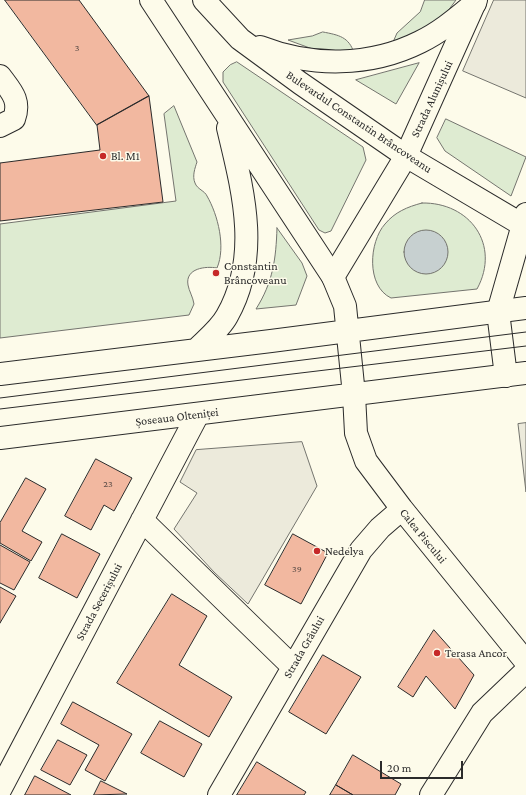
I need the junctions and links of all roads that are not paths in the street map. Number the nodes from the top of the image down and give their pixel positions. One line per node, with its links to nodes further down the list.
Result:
1 (151, 0): 6 (main road)
2 (204, 0): 4 (main road, Bulevardul Constantin Brâncoveanu)
3 (475, 1): 4 (main road); 8 (main road, Strada Alunișului)
4 (240, 39): 8 (main road, Bulevardul Constantin Brâncoveanu)
5 (0, 76): 7 (main road)
6 (225, 113): 10 (main road); 14 (main road)
7 (0, 126)
8 (406, 156): 9 (main road, Bulevardul Constantin Brâncoveanu); 10 (main road, Strada Alunișului)
9 (525, 222): 12 (main road)
10 (333, 277): 13 (main road)
11 (526, 308): 12 (main road)
12 (498, 312): 13 (main road); 16 (main road)
13 (349, 331): 14 (main road); 17 (main road)
14 (196, 350): 15 (main road)
15 (0, 374)
16 (516, 374): 17 (main road, Șoseaua Olteniței)
17 (354, 395): 18 (main road, Șoseaua Olteniței); 20 (main road, Calea Piscului)
18 (198, 414): 19 (main road, Șoseaua Olteniței); 21 (main road, Strada Secerișului)
19 (1, 439)
20 (402, 509): 22 (main road, Calea Piscului); 23 (main road, Strada Grâului)
21 (142, 520): 23 (main road); 25 (main road, Strada Secerișului)
22 (526, 662)
23 (292, 666): 26 (main road, Strada Grâului)
24 (526, 672): 27 (main road)
25 (0, 790)
26 (219, 795)
27 (430, 795)

